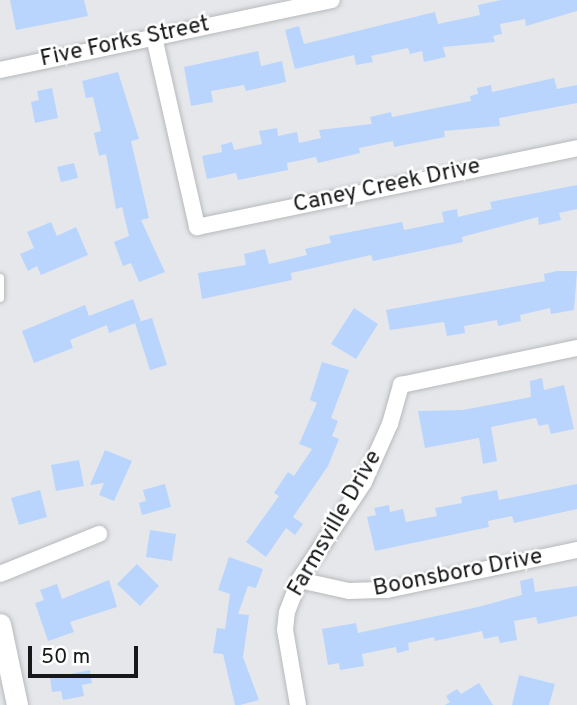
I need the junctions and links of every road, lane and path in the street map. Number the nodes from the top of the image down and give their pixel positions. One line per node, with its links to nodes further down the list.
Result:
1 (332, 0): 2 (street, Five Forks Street)
2 (154, 37): 3 (street, Five Forks Street); 4 (street, Caney Creek Drive)
3 (0, 69)
4 (577, 148)
5 (0, 278): 6 (lane)
6 (0, 298)
7 (577, 348): 11 (street, Farmsville Drive)
8 (99, 534): 10 (street)
9 (577, 550): 11 (street, Boonsboro Drive)
10 (0, 574)
11 (299, 580): 14 (street, Farmsville Drive)
12 (0, 624): 13 (street)
13 (17, 705)
14 (298, 705)

